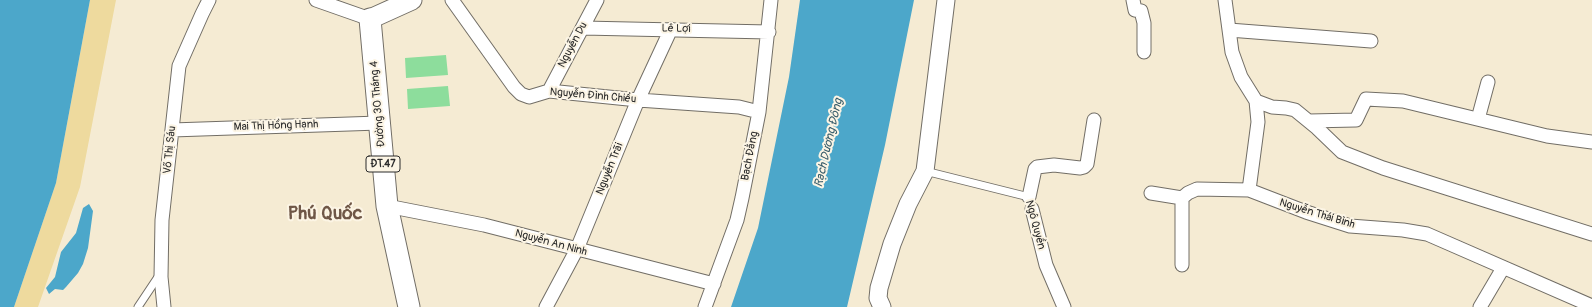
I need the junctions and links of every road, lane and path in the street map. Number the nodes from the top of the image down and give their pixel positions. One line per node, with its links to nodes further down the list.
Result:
1 (210, 0): 26 (street, Võ Thị Sáu)
2 (316, 0): 10 (street)
3 (412, 0): 10 (main road)
4 (452, 0): 18 (street, Nguyễn Đình Chiểu)
5 (597, 0): 11 (street, Nguyễn Du)
6 (771, 0): 14 (street, Bạch Đằng)
7 (946, 0): 28 (street)
8 (1133, 0): 16 (street)
9 (1225, 0): 13 (street)
10 (370, 19): 25 (main road, Đường 30 Tháng 4 / ĐT.47)
11 (583, 28): 12 (street, Lê Lợi); 18 (street, Nguyễn Du)
12 (671, 29): 14 (street, Lê Lợi); 19 (street, Nguyễn Trãi)
13 (1229, 30): 15 (street); 20 (street)
14 (769, 32): 21 (street, Bạch Đằng)
15 (1371, 41)
16 (1144, 52)
17 (1488, 82): 22 (street)
18 (549, 90): 19 (street, Nguyễn Đình Chiểu)
19 (638, 100): 21 (street, Nguyễn Đình Chiểu); 35 (street, Nguyễn Trãi)
20 (1256, 101): 24 (street); 29 (street)
21 (759, 112): 39 (street, Bạch Đằng)
22 (1478, 119): 24 (street); 27 (street)
23 (1094, 120): 32 (street)
24 (1309, 121): 34 (street)
25 (379, 123): 26 (street, Mai Thị Hồng Hạnh); 33 (main road, Đường 30 Tháng 4 / ĐT.47)
26 (172, 130): 38 (street, Võ Thị Sáu)
27 (1592, 142)
28 (925, 171): 32 (lane, Ngô Quyền); 40 (street)
29 (1249, 190): 31 (street, Nguyễn Thái Bình); 37 (street, Nguyễn Thái Bình)
30 (1151, 193): 31 (street)
31 (1182, 198): 36 (street)
32 (1031, 203): 47 (street, Ngô Quyền)
33 (387, 206): 35 (street, Nguyễn An Ninh); 44 (main road, Đường 30 Tháng 4 / ĐT.47)
34 (1592, 234)
35 (577, 249): 39 (street, Nguyễn An Ninh); 45 (street, Nguyễn Trãi)
36 (1182, 265)
37 (1503, 268): 41 (street, Nguyễn Thái Bình); 48 (street)
38 (161, 272): 42 (lane); 43 (street, Võ Thị Sáu)
39 (714, 284): 46 (street, Bạch Đằng)
40 (879, 304)
41 (1592, 306)
42 (138, 307)
43 (164, 307)
44 (409, 307)
45 (546, 307)
46 (705, 307)
47 (1064, 307)
48 (1480, 307)

